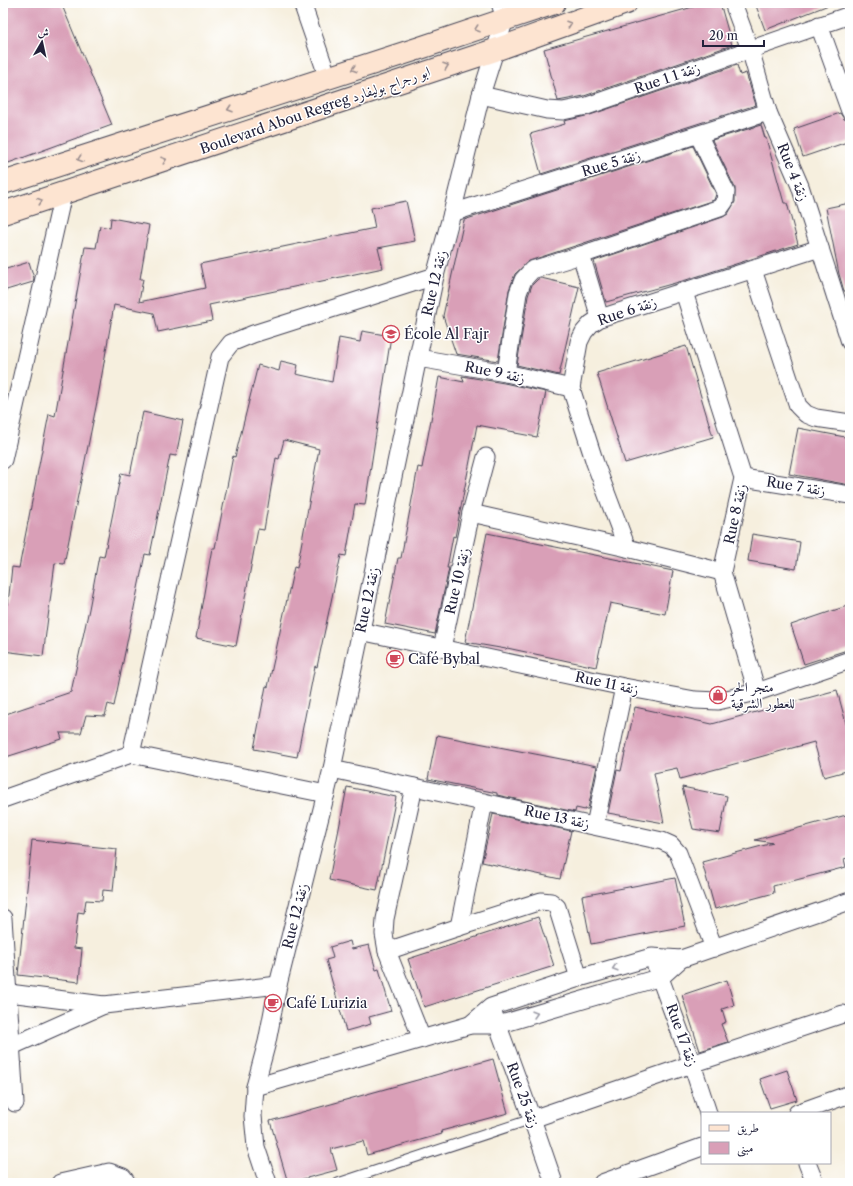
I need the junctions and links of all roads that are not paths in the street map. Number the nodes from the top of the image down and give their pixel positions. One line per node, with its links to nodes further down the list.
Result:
1 (302, 3): 10 (street)
2 (554, 3): 5 (main road, Boulevard Abou Regreg ابو رجراج بوليفارد)
3 (626, 3): 9 (main road, Boulevard Abou Regreg ابو رجراج بوليفارد, one-way to 3)
4 (733, 3): 8 (street, Rue 4 زنقة)
5 (502, 11): 9 (street, Rue 12 زنقة); 10 (main road, Boulevard Abou Regreg ابو رجراج بوليفارد, one-way to 10)
6 (850, 15): 7 (street, Rue 1 زنقة 1)
7 (819, 25): 8 (street, Rue 1 زنقة 1); 12 (street)
8 (750, 49): 11 (street, Rue 1 زنقة 1); 13 (street, Rue 4 زنقة)
9 (495, 50): 11 (street, Rue 12 زنقة); 16 (main road, Boulevard Abou Regreg ابو رجراج بوليفارد, one-way to 9)
10 (328, 78): 15 (main road, Boulevard Abou Regreg ابو رجراج بوليفارد, one-way to 15)
11 (481, 95): 20 (street, Rue 12 زنقة)
12 (850, 111)
13 (768, 112): 14 (street, Rue 5 زنقة); 21 (street, Rue 4 زنقة)
14 (699, 136): 20 (street, Rue 5 زنقة); 22 (street)
15 (102, 150): 16 (main road); 17 (main road, Boulevard Abou Regreg ابو رجراج بوليفارد, one-way to 17)
16 (108, 179): 18 (main road, Boulevard Abou Regreg ابو رجراج بوليفارد)
17 (3, 183)
18 (63, 194): 19 (main road, Boulevard Abou Regreg ابو رجراج بوليفارد, one-way to 18); 33 (street)
19 (3, 213)
20 (452, 213): 24 (street, Rue 12 زنقة)
21 (820, 248): 23 (street, Rue 6 زنقة); 27 (street, Rue 4 زنقة)
22 (581, 255): 26 (street); 29 (street)
23 (753, 270): 25 (street, Rue 6 زنقة); 31 (street)
24 (435, 276): 28 (street, Rue 12 زنقة); 44 (street)
25 (684, 292): 26 (street, Rue 6 زنقة); 34 (street, Rue 8 زنقة)
26 (600, 318): 30 (street, Rue 6 زنقة)
27 (850, 342)
28 (418, 358): 29 (street, Rue 9 زنقة); 39 (street, Rue 12 زنقة)
29 (506, 374): 30 (street, Rue 9 زنقة)
30 (571, 388): 37 (street, Rue 6 زنقة)
31 (850, 424)
32 (486, 457): 36 (street, Rue 10 زنقة)
33 (3, 460)
34 (743, 478): 35 (street, Rue 7 زنقة); 38 (street, Rue 8 زنقة)
35 (850, 495)
36 (471, 513): 37 (street); 40 (street, Rue 10 زنقة)
37 (627, 548): 38 (street)
38 (722, 572): 43 (street, Rue 8 زنقة)
39 (360, 631): 40 (street, Rue 11 زنقة); 45 (street, Rue 12 زنقة)
40 (442, 648): 42 (street, Rue 11 زنقة)
41 (850, 660): 43 (street, Rue 11 زنقة)
42 (624, 687): 43 (street, Rue 11 زنقة); 50 (street)
43 (757, 692)
44 (131, 754): 47 (street); 48 (street)
45 (332, 769): 46 (street, Rue 13 زنقة); 47 (street, Rue 12 زنقة)
46 (414, 787): 49 (street, Rue 13 زنقة); 55 (street)
47 (326, 794): 60 (street, Rue 12 زنقة)
48 (3, 799)
49 (484, 802): 50 (street, Rue 13 زنقة); 53 (street)
50 (595, 825): 54 (street, Rue 13 زنقة)
51 (850, 901): 54 (street)
52 (3, 918): 61 (street)
53 (459, 927): 55 (street); 59 (street)
54 (714, 948): 57 (street)
55 (387, 952): 67 (street)
56 (652, 957): 57 (street); 58 (street, Rue 17 زنقة); 59 (street, one-way to 59)
57 (681, 960): 58 (street)
58 (661, 977): 66 (street, one-way to 58); 69 (street, Rue 17 زنقة)
59 (579, 978): 63 (street)
60 (278, 985): 62 (street); 70 (street, Rue 12 زنقة)
61 (9, 993): 62 (street); 68 (street)
62 (104, 1005): 68 (street)
63 (491, 1007): 65 (street); 66 (street, Rue 25 زنقة)
64 (843, 1014): 69 (street)
65 (470, 1025): 66 (street); 67 (street)
66 (498, 1025): 75 (street, Rue 25 زنقة)
67 (422, 1039): 70 (street)
68 (12, 1046): 72 (street)
69 (692, 1064): 73 (street, Rue 17 زنقة); 75 (street)
70 (255, 1087): 80 (street, Rue 12 زنقة)
71 (850, 1094): 74 (street)
72 (15, 1103)
73 (708, 1112)
74 (800, 1112)
75 (532, 1118): 81 (lane); 82 (street, Rue 25 زنقة)
76 (701, 1147): 83 (street)
77 (807, 1164): 84 (street)
78 (60, 1183): 79 (street)
79 (127, 1183)
80 (268, 1183)
81 (338, 1183)
82 (554, 1183)
83 (602, 1183)
84 (814, 1183)

